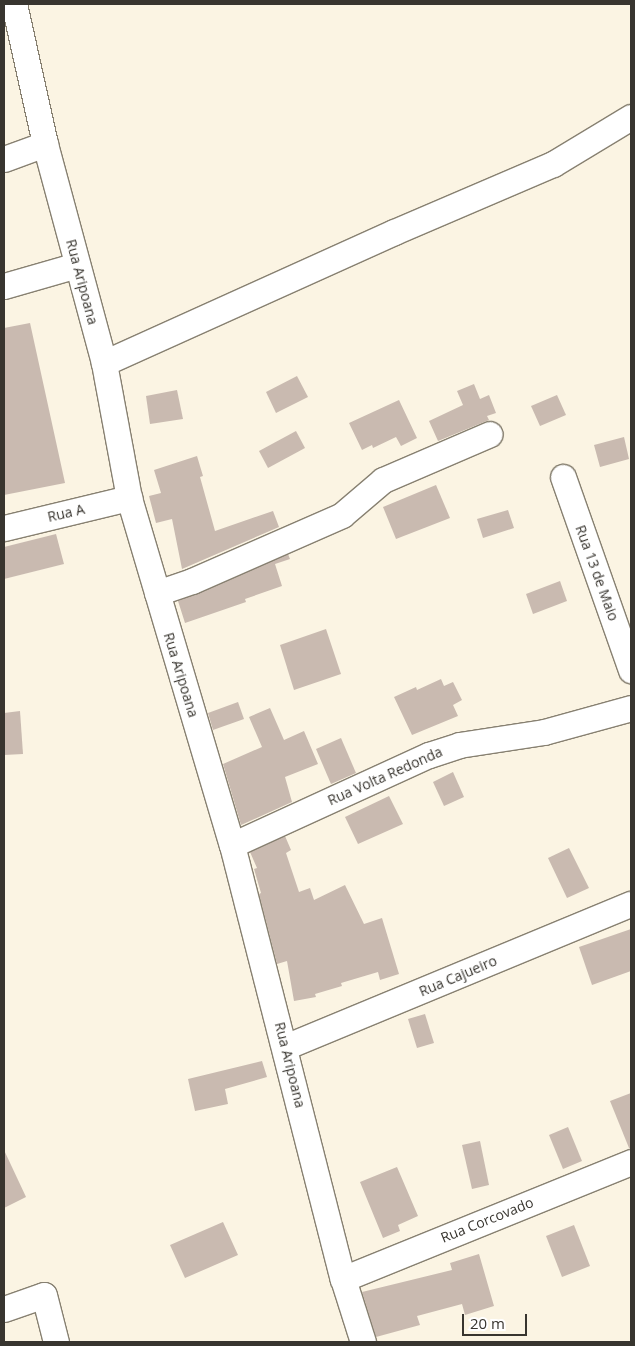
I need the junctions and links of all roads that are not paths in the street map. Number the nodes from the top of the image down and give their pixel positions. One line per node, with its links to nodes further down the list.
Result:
1 (14, 4): 3 (street, Rua Aripoana)
2 (631, 117): 7 (street)
3 (46, 144): 4 (street); 5 (street, Rua Aripoana)
4 (4, 159)
5 (77, 265): 6 (street); 7 (street, Rua Aripoana)
6 (4, 286)
7 (104, 364): 10 (street, Rua Aripoana)
8 (490, 434): 12 (street)
9 (562, 477): 13 (street, Rua 13 de Maio)
10 (129, 498): 11 (street, Rua A); 12 (street, Rua Aripoana)
11 (4, 528)
12 (157, 593): 15 (street, Rua Aripoana)
13 (631, 670)
14 (631, 708): 15 (street, Rua Volta Redonda)
15 (232, 844): 17 (street, Rua Aripoana)
16 (631, 904): 17 (street, Rua Cajueiro)
17 (285, 1047): 19 (street, Rua Aripoana)
18 (631, 1162): 19 (street, Rua Corcovado)
19 (343, 1279): 22 (street, Rua Aripoana)
20 (4, 1309): 21 (street)
21 (56, 1342)
22 (363, 1342)

